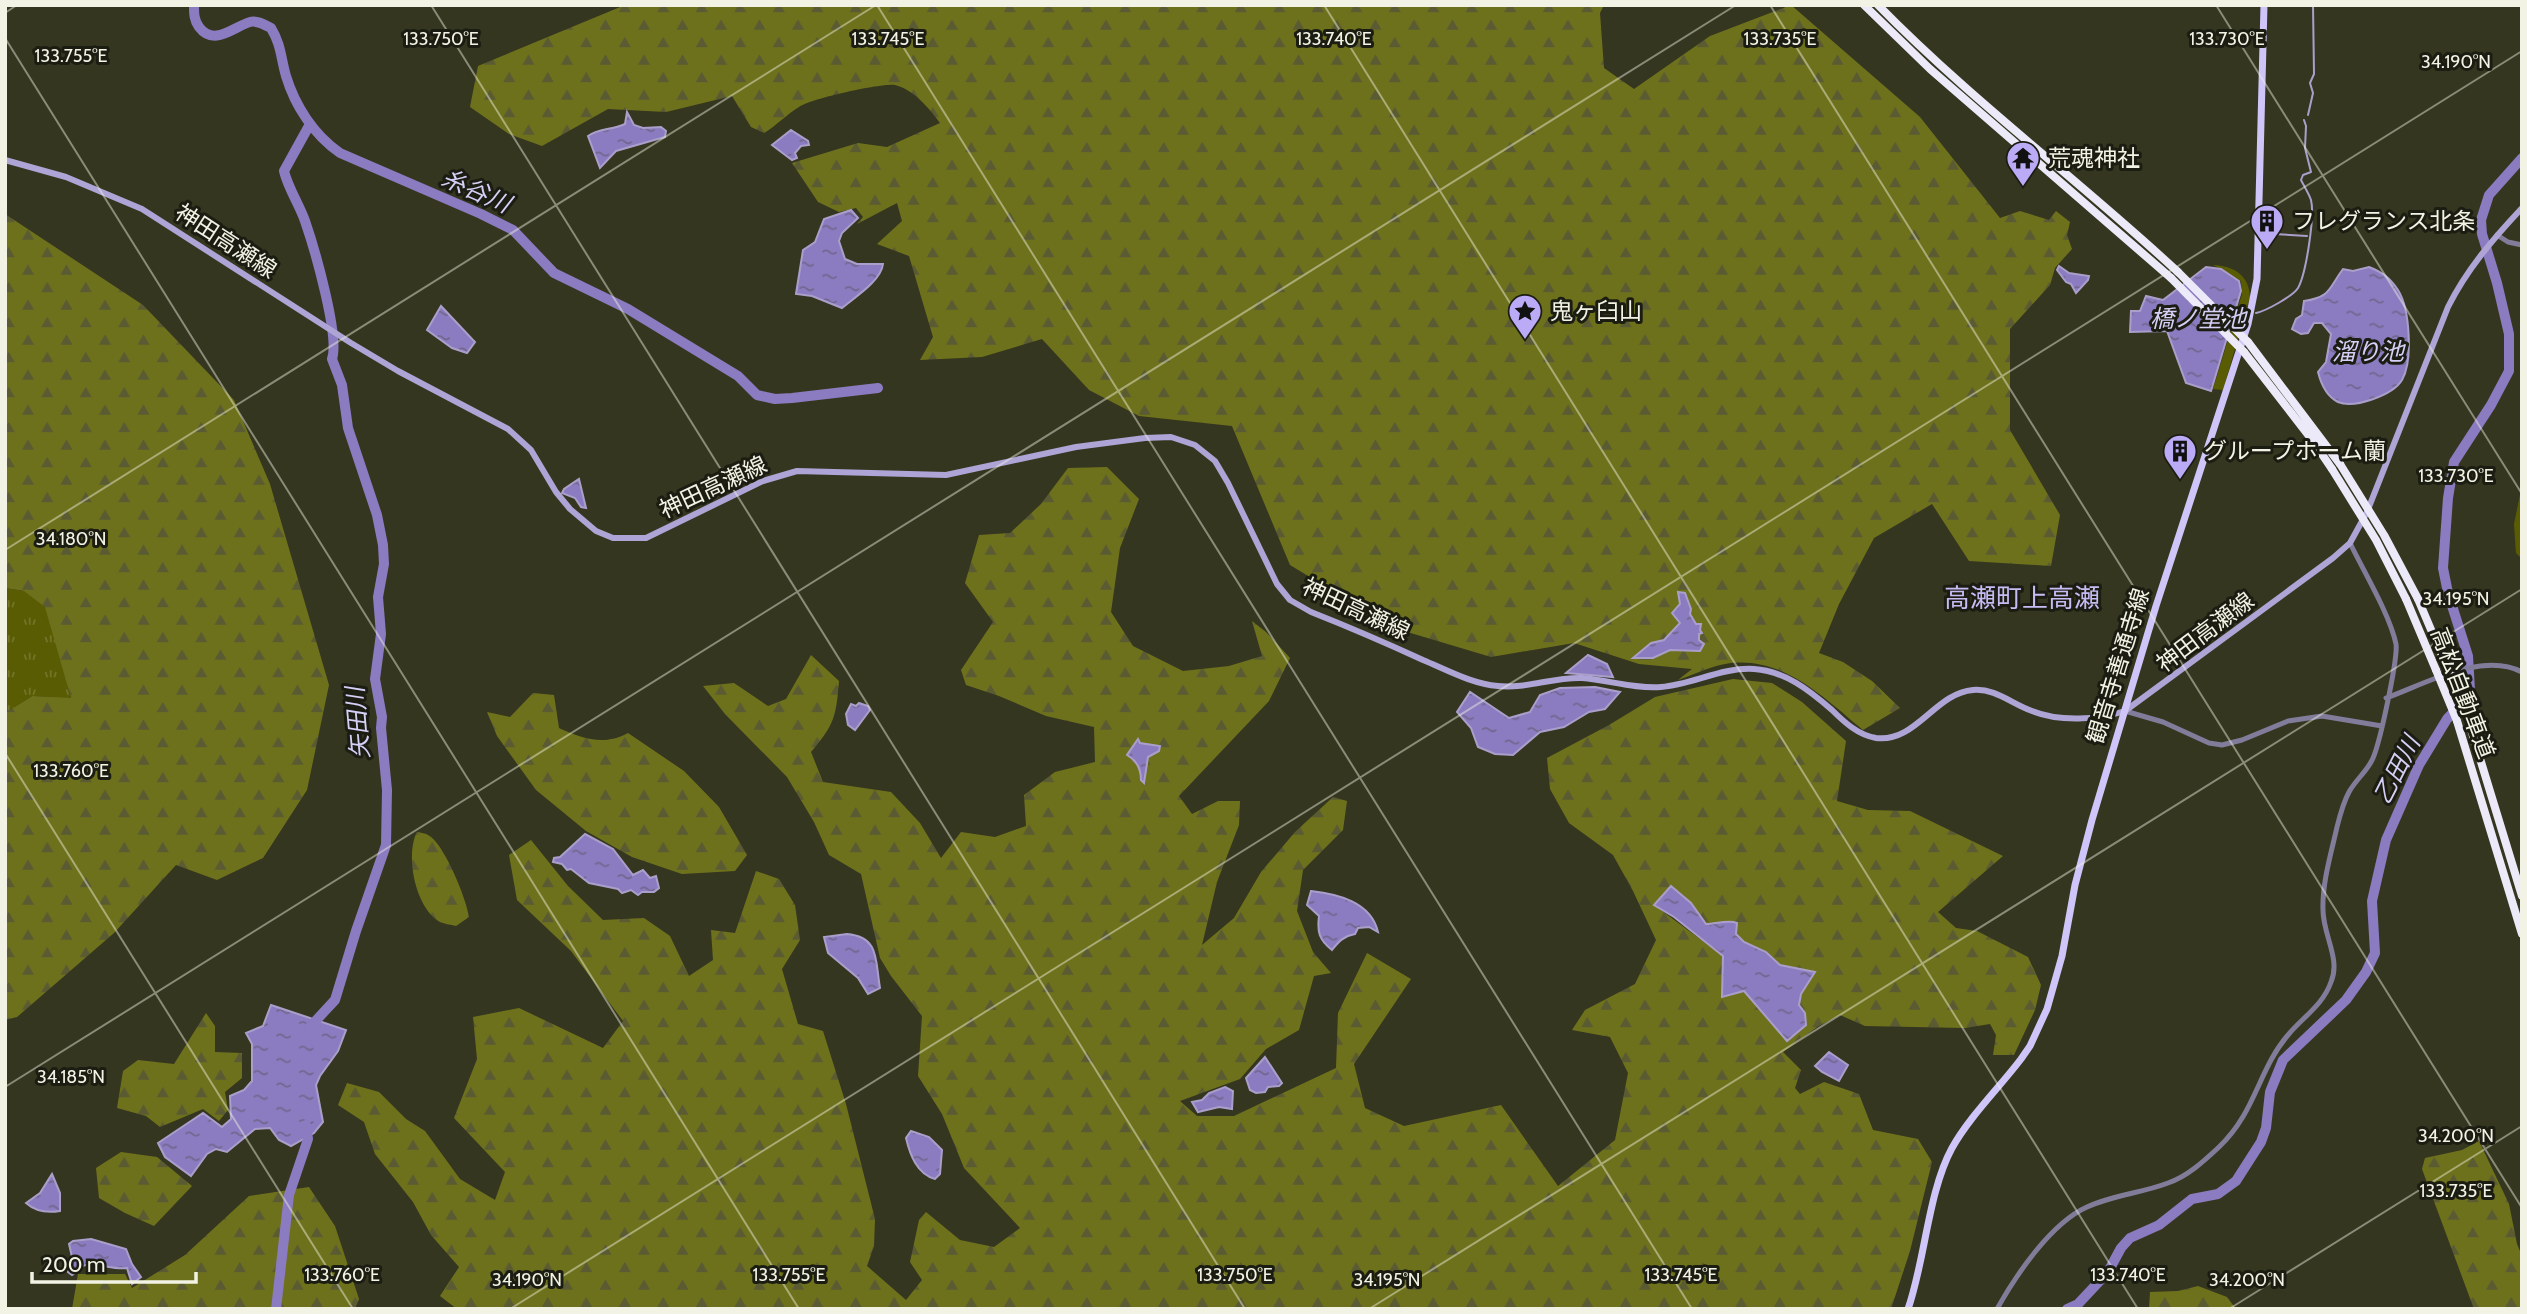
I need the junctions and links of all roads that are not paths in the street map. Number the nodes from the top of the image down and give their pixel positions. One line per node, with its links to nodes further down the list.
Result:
1 (1864, 5): 8 (highway, 高松自動車道)
2 (1878, 5): 8 (highway, 高松自動車道)
3 (2264, 5): 12 (main road, 観音寺善通寺線)
4 (5, 160): 12 (main road, 神田高瀬線)
5 (2522, 208): 6 (main road, 神田高瀬線)
6 (2497, 235): 7 (street); 9 (main road, 神田高瀬線)
7 (2522, 244)
8 (2175, 275): 14 (highway, 高松自動車道, bridge); 15 (highway, 高松自動車道, bridge)
9 (2350, 543): 11 (street); 12 (main road, 神田高瀬線)
10 (2522, 672): 11 (street)
11 (2386, 698): 13 (street)
12 (2125, 710): 13 (street); 16 (main road, 観音寺善通寺線)
13 (2382, 726): 17 (street)
14 (2522, 896)
15 (2522, 934)
16 (1908, 1309)
17 (1997, 1309)

